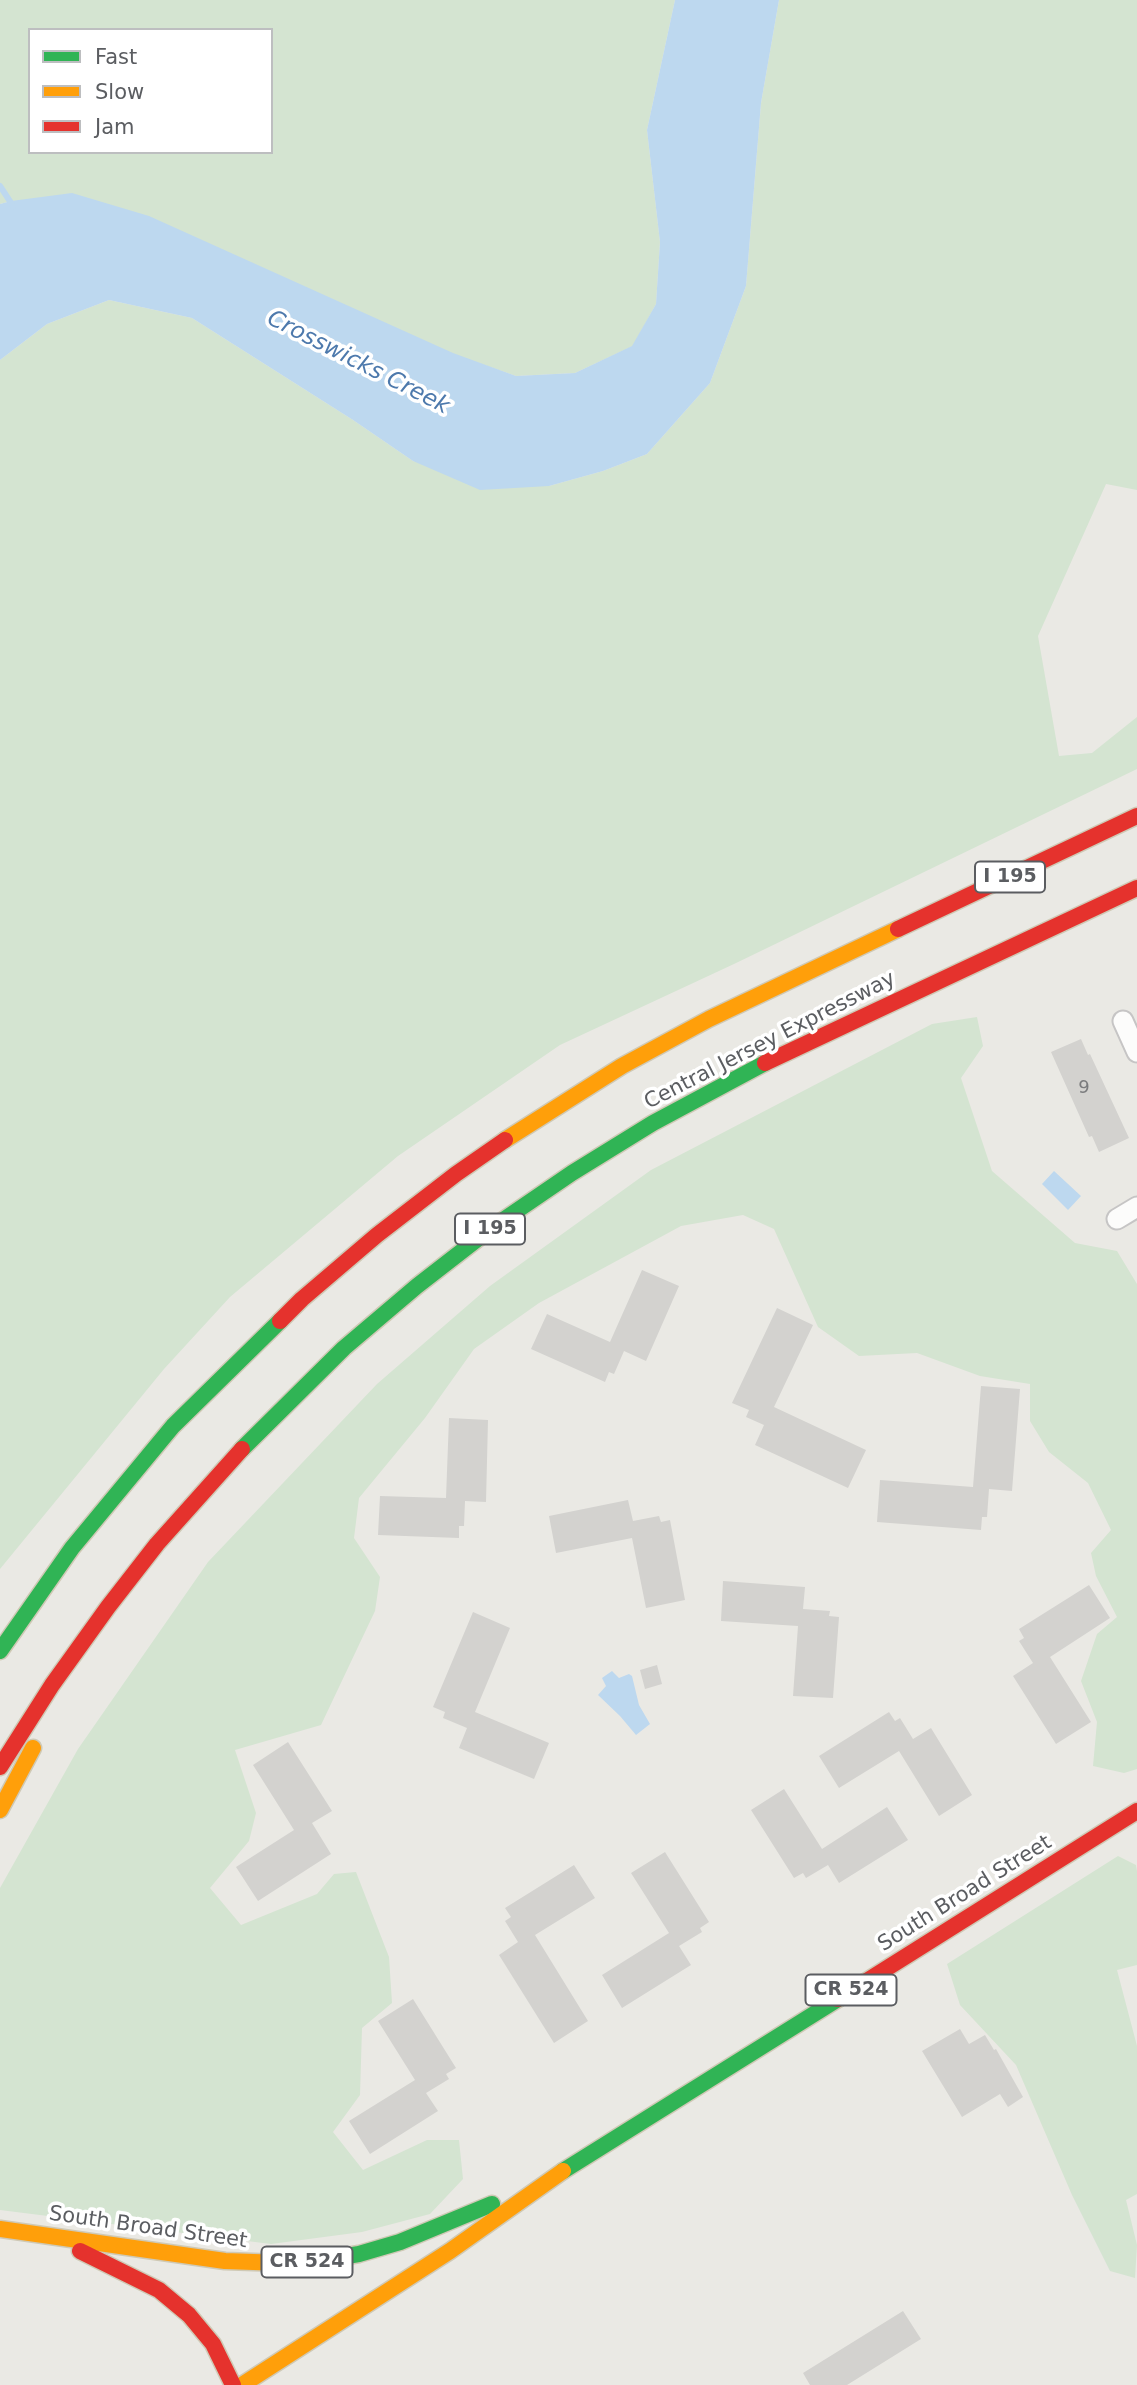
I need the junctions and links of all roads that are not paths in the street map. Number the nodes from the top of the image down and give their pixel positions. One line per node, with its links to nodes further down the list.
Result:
1 (1137, 816): 8 (main road, Central Jersey Expressway / I 195)
2 (1137, 888): 7 (main road, Central Jersey Expressway / I 195)
3 (1124, 1021): 4 (street)
4 (1137, 1052)
5 (1137, 1207): 6 (street)
6 (1117, 1219)
7 (157, 1544): 11 (main road); 13 (main road, Central Jersey Expressway / I 195)
8 (72, 1548): 9 (main road); 10 (main road, Central Jersey Expressway / I 195)
9 (9, 1609)
10 (0, 1651)
11 (52, 1714)
12 (40, 1737): 14 (main road)
13 (0, 1767)
14 (0, 1810)
15 (1137, 1811): 16 (main road, South Broad Street / CR 524)
16 (566, 2169): 18 (main road, South Broad Street / CR 524); 20 (main road, South Broad Street / CR 524)
17 (0, 2228): 18 (main road, South Broad Street / CR 524)
18 (33, 2233): 19 (main road)
19 (233, 2385)
20 (242, 2385)

